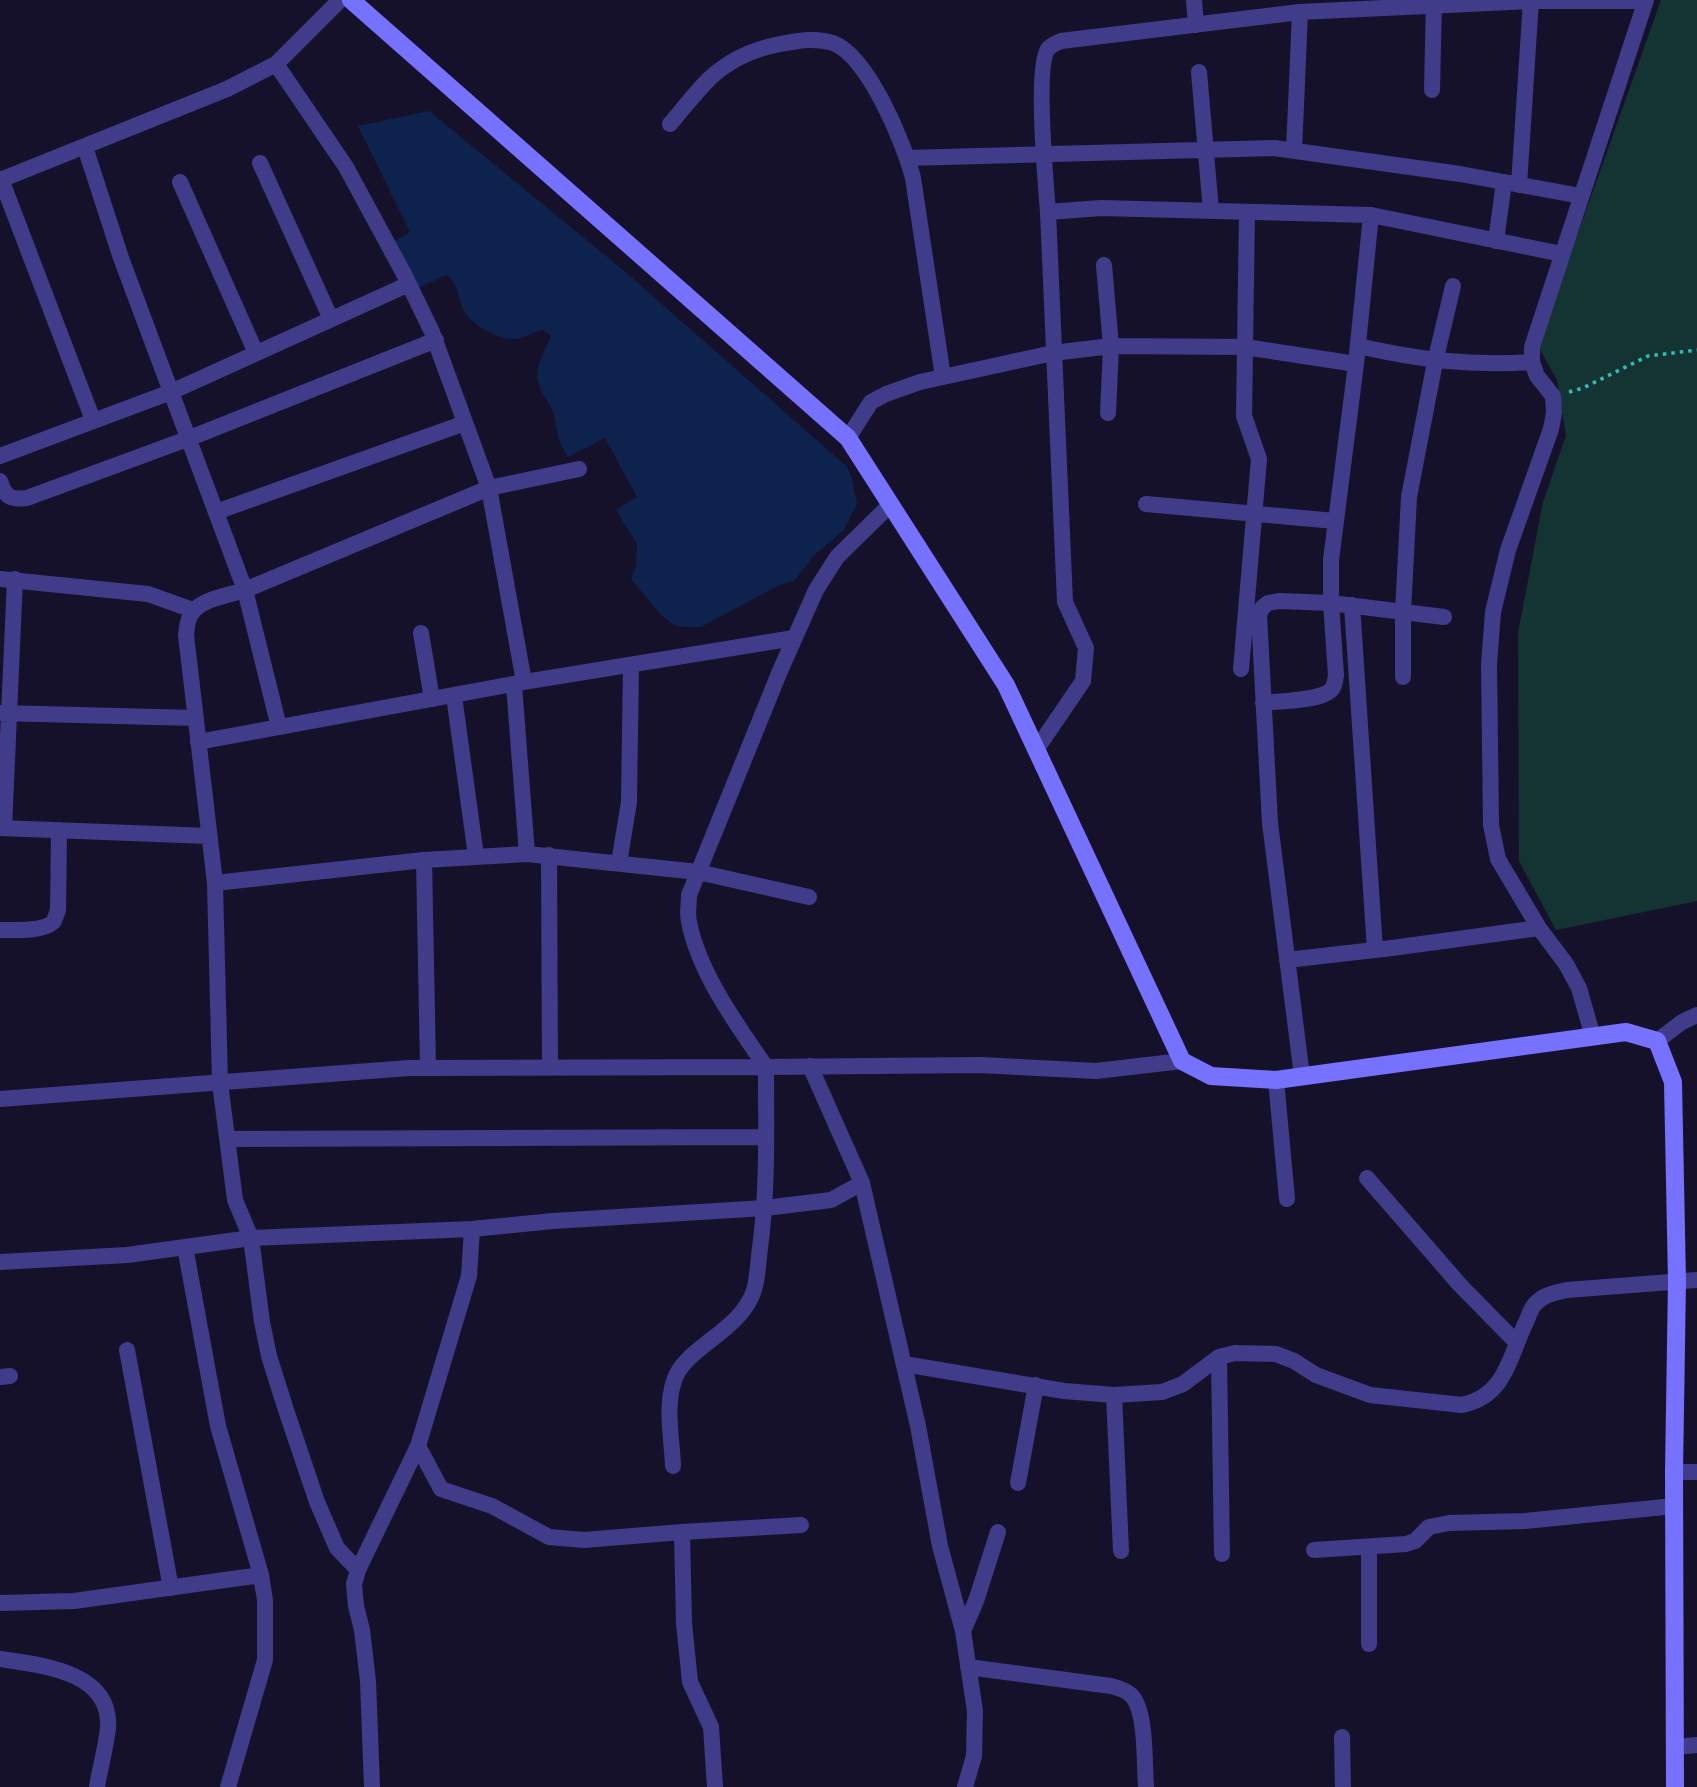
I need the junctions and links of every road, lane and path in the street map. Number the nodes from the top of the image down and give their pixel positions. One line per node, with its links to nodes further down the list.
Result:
1 (340, 0): 9 (street)
2 (351, 0): 50 (main road)
3 (1194, 0): 8 (street)
4 (1531, 0): 5 (street); 6 (street); 21 (street)
5 (1645, 1): 22 (street)
6 (1434, 2): 7 (street); 11 (street)
7 (1290, 9): 8 (street); 15 (street)
8 (1196, 25): 16 (street)
9 (275, 64): 13 (street); 30 (street)
10 (1199, 72): 14 (street)
11 (1432, 90)
12 (670, 124): 17 (street)
13 (85, 147): 19 (street); 44 (street)
14 (1207, 149): 15 (street); 16 (street); 23 (street)
15 (1294, 151): 21 (street)
16 (1043, 153): 17 (street); 24 (street)
17 (908, 158): 43 (street)
18 (260, 163): 32 (street)
19 (0, 180): 47 (street)
20 (180, 183): 38 (street)
21 (1512, 183): 22 (street); 27 (street)
22 (1581, 196): 28 (street)
23 (1211, 211): 24 (street); 25 (street)
24 (1048, 212): 39 (street)
25 (1247, 212): 26 (street); 36 (street)
26 (1371, 215): 27 (street); 35 (street)
27 (1496, 241): 28 (street)
28 (1562, 254): 41 (street)
29 (1104, 265): 34 (street)
30 (409, 284): 32 (street); 33 (street)
31 (1453, 286): 40 (street)
32 (331, 319): 38 (street)
33 (436, 340): 48 (street); 49 (street)
34 (1111, 346): 36 (street); 39 (street); 46 (street)
35 (1358, 346): 40 (street); 42 (street)
36 (1245, 347): 42 (street); 58 (street)
37 (1697, 350): 45 (path)
38 (256, 353): 44 (street)
39 (1053, 353): 43 (street); 80 (street)
40 (1435, 362): 41 (street); 65 (street)
41 (1532, 362): 45 (street)
42 (1356, 364): 59 (street)
43 (943, 377): 50 (street)
44 (171, 391): 47 (street); 49 (street)
45 (1553, 396): 92 (street)
46 (1108, 413)
47 (93, 420): 51 (street)
48 (466, 424): 54 (street); 57 (street)
49 (190, 438): 53 (street); 57 (street)
50 (849, 438): 55 (main road)
51 (0, 456)
52 (579, 469): 54 (street)
53 (0, 481)
54 (489, 488): 61 (street); 72 (street)
55 (891, 504): 68 (street); 80 (main road)
56 (1146, 504): 58 (street)
57 (216, 512): 61 (street)
58 (1253, 515): 59 (street); 70 (street)
59 (1335, 521): 62 (street)
60 (8, 579): 64 (street); 76 (street)
61 (245, 590): 64 (street); 78 (street)
62 (1331, 603): 63 (street); 75 (street); 75 (street)
63 (1352, 605): 65 (street); 94 (street)
64 (193, 610): 77 (street)
65 (1403, 612): 66 (street); 71 (street)
66 (1444, 617)
67 (421, 633): 74 (street)
68 (794, 638): 69 (street); 89 (street)
69 (631, 664): 72 (street); 88 (street)
70 (1241, 669)
71 (1403, 677)
72 (519, 683): 73 (street); 84 (street)
73 (454, 696): 74 (street); 86 (street)
74 (432, 699): 78 (street)
75 (1263, 703): 95 (street)
76 (4, 713): 77 (street); 81 (street)
77 (195, 718): 79 (street)
78 (279, 727): 79 (street)
79 (198, 742): 83 (street)
80 (1036, 750): 99 (main road)
81 (2, 828): 82 (street)
82 (59, 830): 83 (street); 93 (street)
83 (209, 836): 90 (street)
84 (527, 854): 85 (street); 86 (street)
85 (549, 855): 88 (street); 101 (street)
86 (476, 856): 87 (street)
87 (424, 860): 90 (street); 103 (street)
88 (619, 863): 89 (street)
89 (698, 872): 91 (street); 102 (street)
90 (215, 883): 106 (street)
91 (809, 897)
92 (1538, 928): 94 (street); 97 (street)
93 (0, 930)
94 (1375, 950): 95 (street)
95 (1287, 960): 104 (street)
96 (1697, 1015): 98 (street)
97 (1593, 1037): 98 (main road); 104 (main road)
98 (1657, 1041): 119 (main road)
99 (1182, 1061): 100 (street); 105 (main road)
100 (810, 1066): 102 (street); 111 (street)
101 (550, 1067): 102 (street); 103 (street)
102 (766, 1067): 108 (street)
103 (428, 1068): 106 (street)
104 (1302, 1076): 105 (main road)
105 (1276, 1080): 112 (street)
106 (220, 1083): 107 (street); 109 (street)
107 (0, 1099)
108 (766, 1137): 109 (street); 113 (street)
109 (228, 1139): 115 (street)
110 (1367, 1178): 120 (street)
111 (862, 1183): 113 (street); 123 (street)
112 (1287, 1199)
113 (765, 1208): 114 (street); 127 (street)
114 (472, 1229): 115 (street); 126 (street)
115 (251, 1238): 116 (street); 139 (street)
116 (185, 1247): 117 (street); 140 (street)
117 (0, 1262)
118 (1697, 1280): 119 (street)
119 (1677, 1281): 120 (street); 128 (main road)
120 (1517, 1343): 122 (street)
121 (127, 1350): 141 (street)
122 (1219, 1357): 125 (street); 138 (street)
123 (904, 1364): 124 (street); 143 (street)
124 (1036, 1385): 125 (street); 130 (street)
125 (1114, 1395): 137 (street)
126 (418, 1446): 133 (street); 139 (street)
127 (673, 1466)
128 (1674, 1472): 129 (street); 131 (main road)
129 (1697, 1472)
130 (1018, 1483)
131 (1674, 1506): 135 (street); 149 (main road)
132 (801, 1525): 133 (street)
133 (682, 1532): 153 (street)
134 (998, 1532): 143 (street)
135 (1369, 1547): 136 (street); 144 (street)
136 (1314, 1550)
137 (1121, 1551)
138 (1222, 1554)
139 (358, 1570): 152 (street)
140 (261, 1575): 141 (street); 151 (street)
141 (171, 1588): 142 (street)
142 (0, 1603)
143 (963, 1631): 146 (street)
144 (1369, 1644)
145 (0, 1659): 150 (street)
146 (968, 1667): 154 (street); 155 (street)
147 (1342, 1737): 156 (street)
148 (1697, 1745): 149 (street)
149 (1675, 1747): 157 (main road)
150 (97, 1787)
151 (228, 1787)
152 (372, 1787)
153 (715, 1787)
154 (965, 1787)
155 (1146, 1787)
156 (1343, 1787)
157 (1675, 1787)

